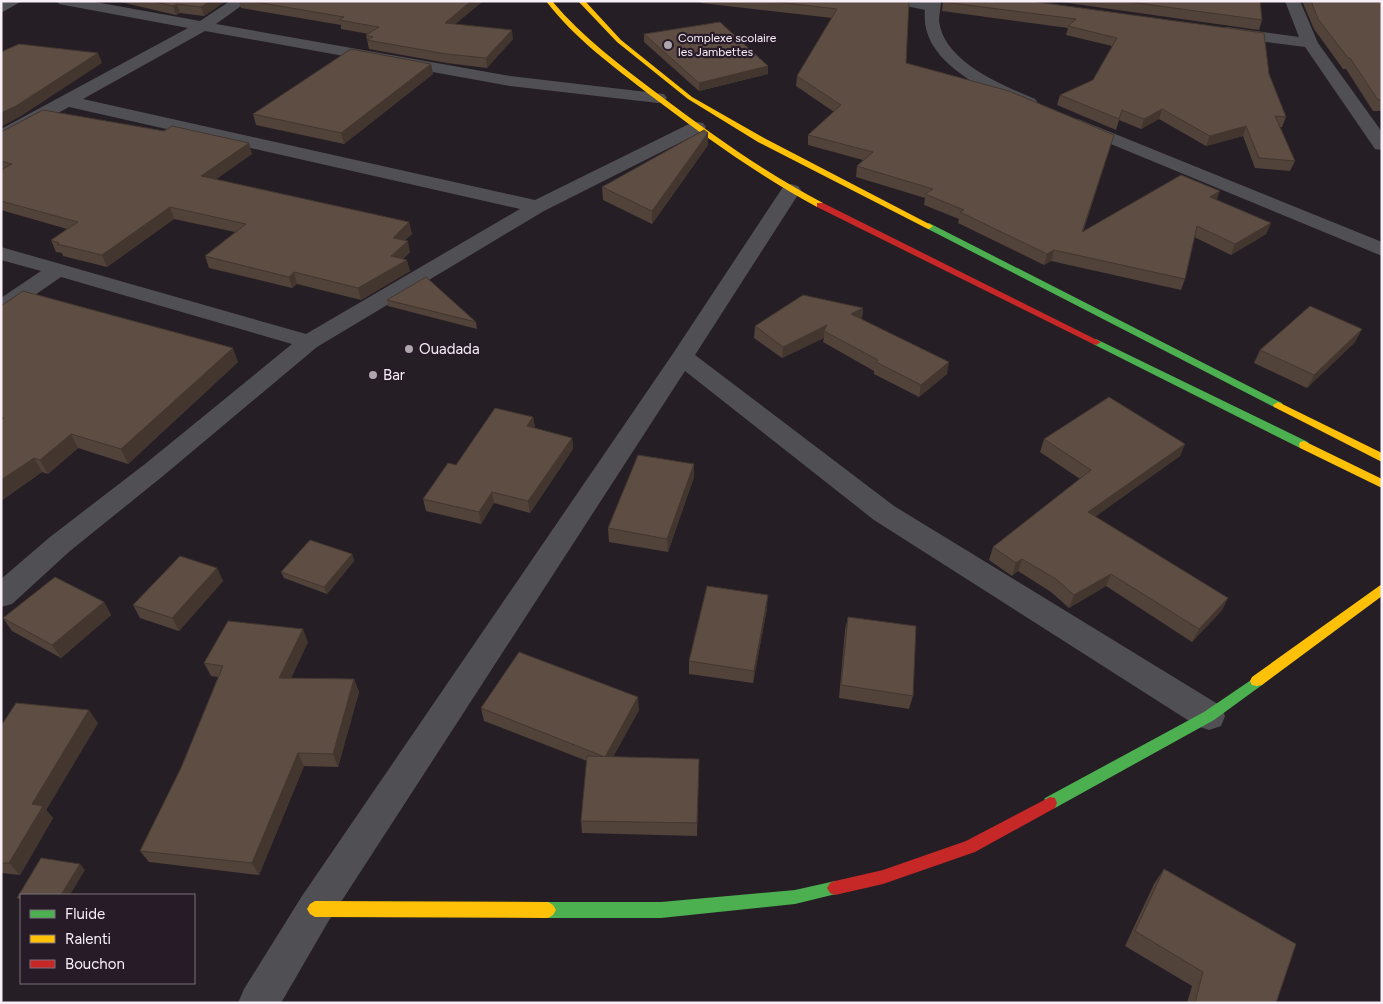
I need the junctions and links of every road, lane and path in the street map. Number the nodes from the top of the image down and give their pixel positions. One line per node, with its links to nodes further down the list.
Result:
1 (15, 1): 9 (street)
2 (64, 1): 10 (street)
3 (241, 1): 10 (street)
4 (549, 1): 13 (street)
5 (581, 1): 28 (street)
6 (902, 1): 8 (street)
7 (1292, 1): 12 (street)
8 (933, 4): 15 (street)
9 (1, 9)
10 (201, 27): 13 (street); 14 (street)
11 (1214, 30): 12 (street)
12 (1310, 43): 19 (street)
13 (658, 98): 17 (street)
14 (68, 101): 18 (street); 21 (street)
15 (1045, 110)
16 (1064, 118): 22 (street)
17 (697, 126): 20 (street); 21 (street)
18 (1, 137)
19 (1382, 145)
20 (791, 190): 27 (street); 29 (street)
21 (537, 207): 26 (street)
22 (1382, 250)
23 (1, 253): 24 (street)
24 (57, 270): 25 (street); 26 (street)
25 (1, 308)
26 (309, 342): 31 (street)
27 (682, 357): 32 (street); 33 (street)
28 (1382, 458)
29 (1382, 484)
30 (1382, 588): 32 (street)
31 (1, 596)
32 (1210, 716): 33 (street)
33 (315, 909): 34 (street)
34 (258, 1003)

